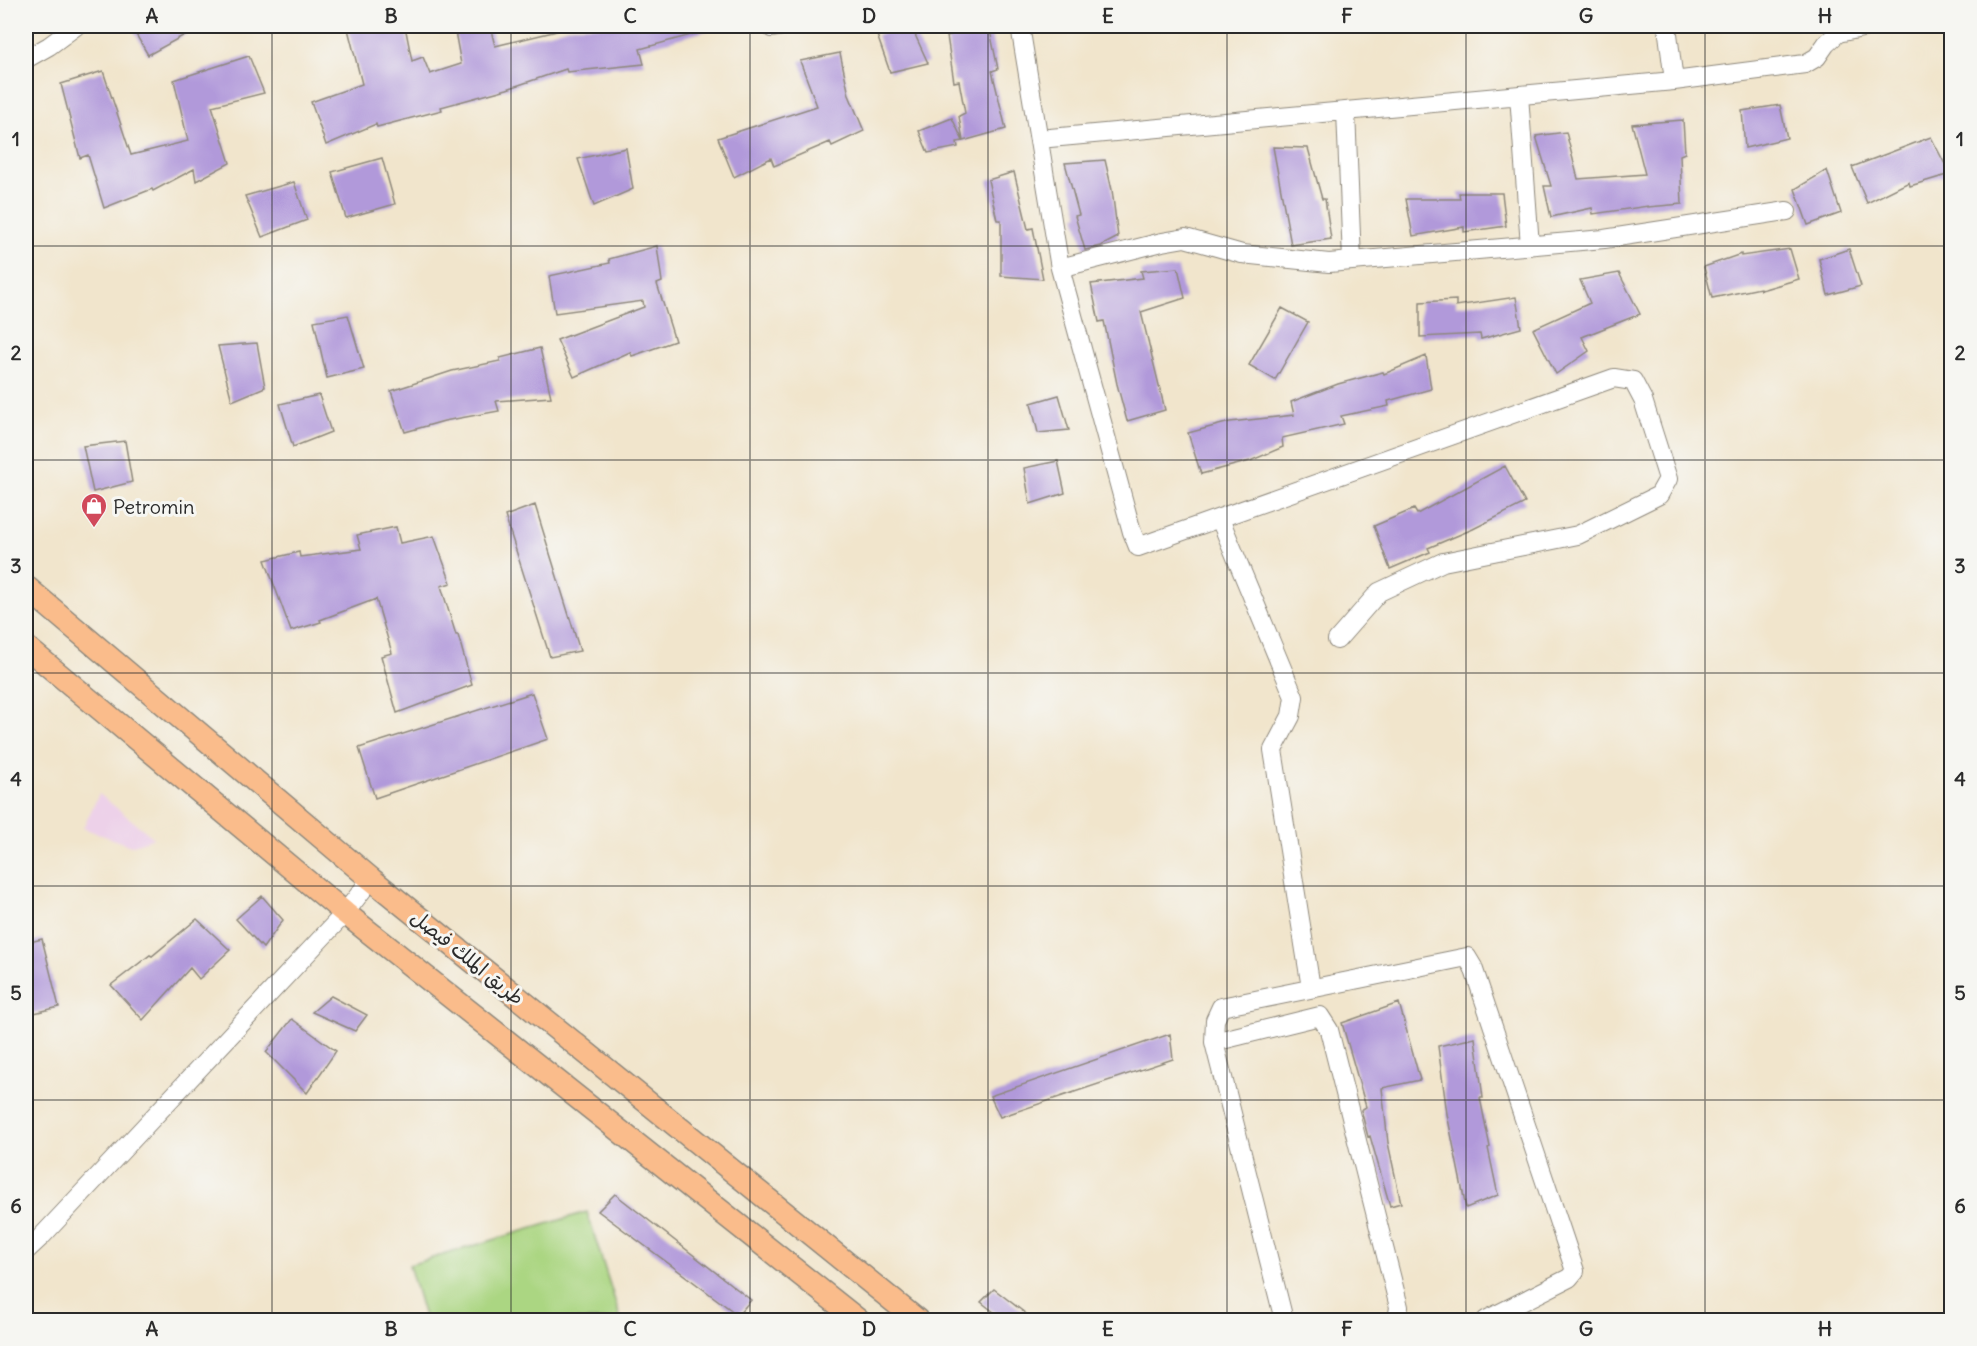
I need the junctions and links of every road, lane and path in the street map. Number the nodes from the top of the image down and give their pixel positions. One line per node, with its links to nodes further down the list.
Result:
1 (76, 26): 7 (street)
2 (771, 26): 3 (street)
3 (783, 26)
4 (1020, 26): 11 (street)
5 (1667, 26): 8 (street)
6 (1872, 26): 8 (street)
7 (26, 59)
8 (1674, 81): 9 (street)
9 (1519, 95): 10 (street); 13 (street)
10 (1346, 111): 11 (street); 14 (street)
11 (1039, 139): 15 (street)
12 (1787, 211): 13 (street)
13 (1530, 246): 14 (street)
14 (1352, 261): 15 (street)
15 (1060, 268): 16 (street)
16 (1220, 519): 18 (street); 22 (street)
17 (26, 587): 20 (main road, طريق الملك فيصل)
18 (1337, 639)
19 (26, 647): 21 (main road, طريق الملك فيصل)
20 (371, 879): 21 (street); 26 (main road, طريق الملك فيصل)
21 (345, 913): 24 (street); 25 (main road, طريق الملك فيصل)
22 (1311, 988): 23 (street); 29 (street)
23 (1214, 1042): 27 (street); 28 (street)
24 (26, 1251)
25 (858, 1320)
26 (917, 1320)
27 (1284, 1320)
28 (1397, 1320)
29 (1486, 1320)

